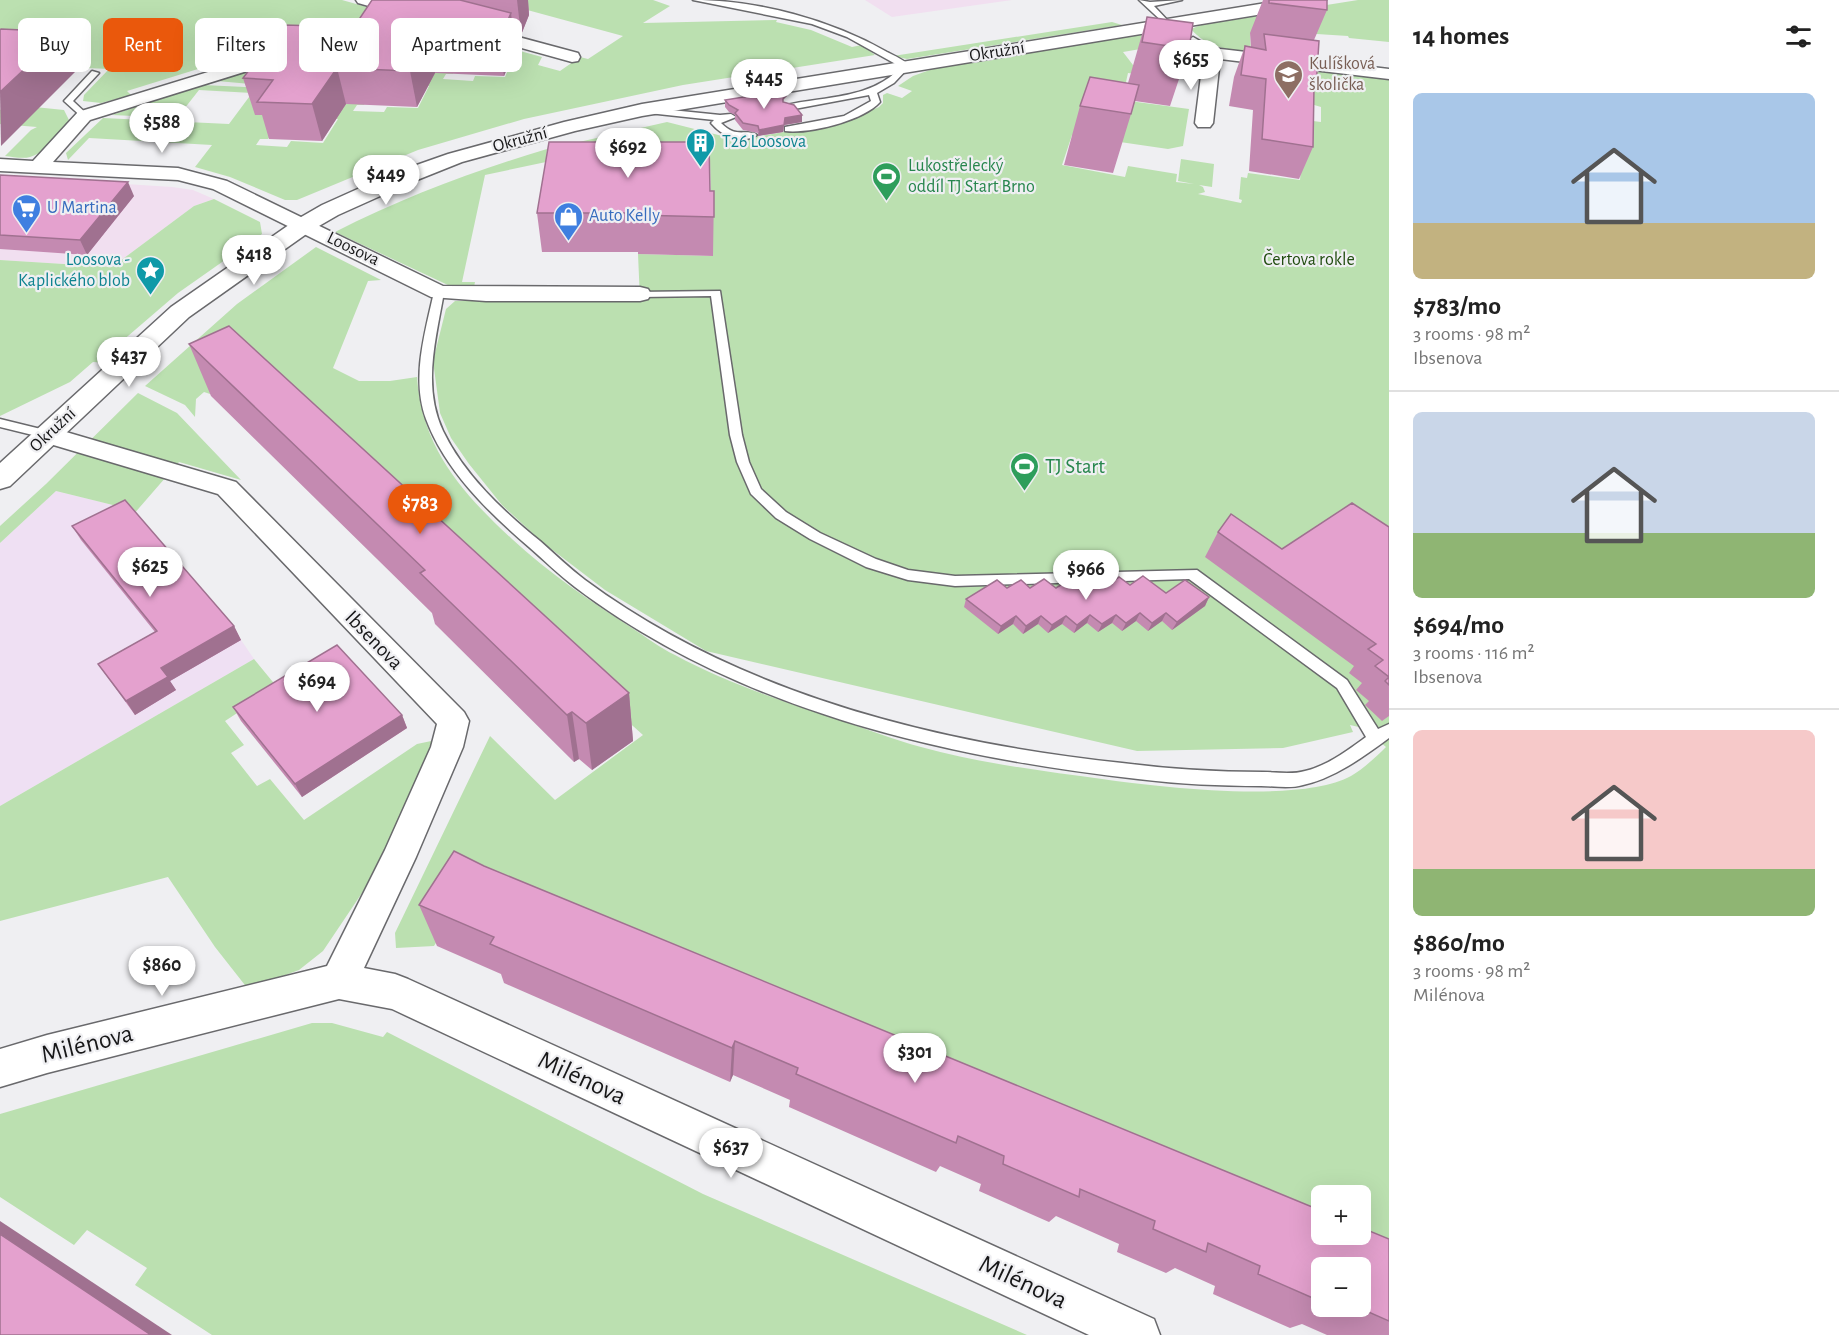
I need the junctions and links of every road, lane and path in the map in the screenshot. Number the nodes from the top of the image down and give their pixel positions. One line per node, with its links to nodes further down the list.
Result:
1 (364, 0): 6 (street)
2 (697, 0): 12 (lane)
3 (1178, 0): 5 (lane)
4 (1317, 0): 7 (street, Okružní)
5 (1145, 2): 7 (lane)
6 (381, 23)
7 (1167, 24): 10 (street); 12 (street, Okružní)
8 (522, 43): 11 (street)
9 (299, 49): 18 (street)
10 (1207, 52): 14 (street); 21 (street)
11 (572, 57)
12 (906, 66): 15 (lane); 17 (street, Okružní)
13 (95, 73): 18 (lane)
14 (1389, 74)
15 (872, 92): 16 (lane); 22 (lane)
16 (789, 107)
17 (642, 110): 20 (lane); 26 (street, Okružní)
18 (84, 116): 25 (street)
19 (731, 117): 20 (lane)
20 (720, 118): 23 (lane)
21 (1204, 123)
22 (788, 129)
23 (752, 135)
24 (0, 165): 25 (street, Loosova)
25 (38, 166): 26 (street, Loosova)
26 (304, 225): 27 (street, Loosova); 30 (street, Okružní)
27 (440, 292): 28 (street, Loosova); 32 (lane)
28 (640, 294): 32 (lane)
29 (0, 423): 30 (lane)
30 (49, 435): 31 (street, Okružní); 33 (street, Ibsenova)
31 (0, 479)
32 (1382, 735)
33 (339, 981): 34 (street, Milénova); 35 (street, Milénova)
34 (0, 1068)
35 (1138, 1335)

